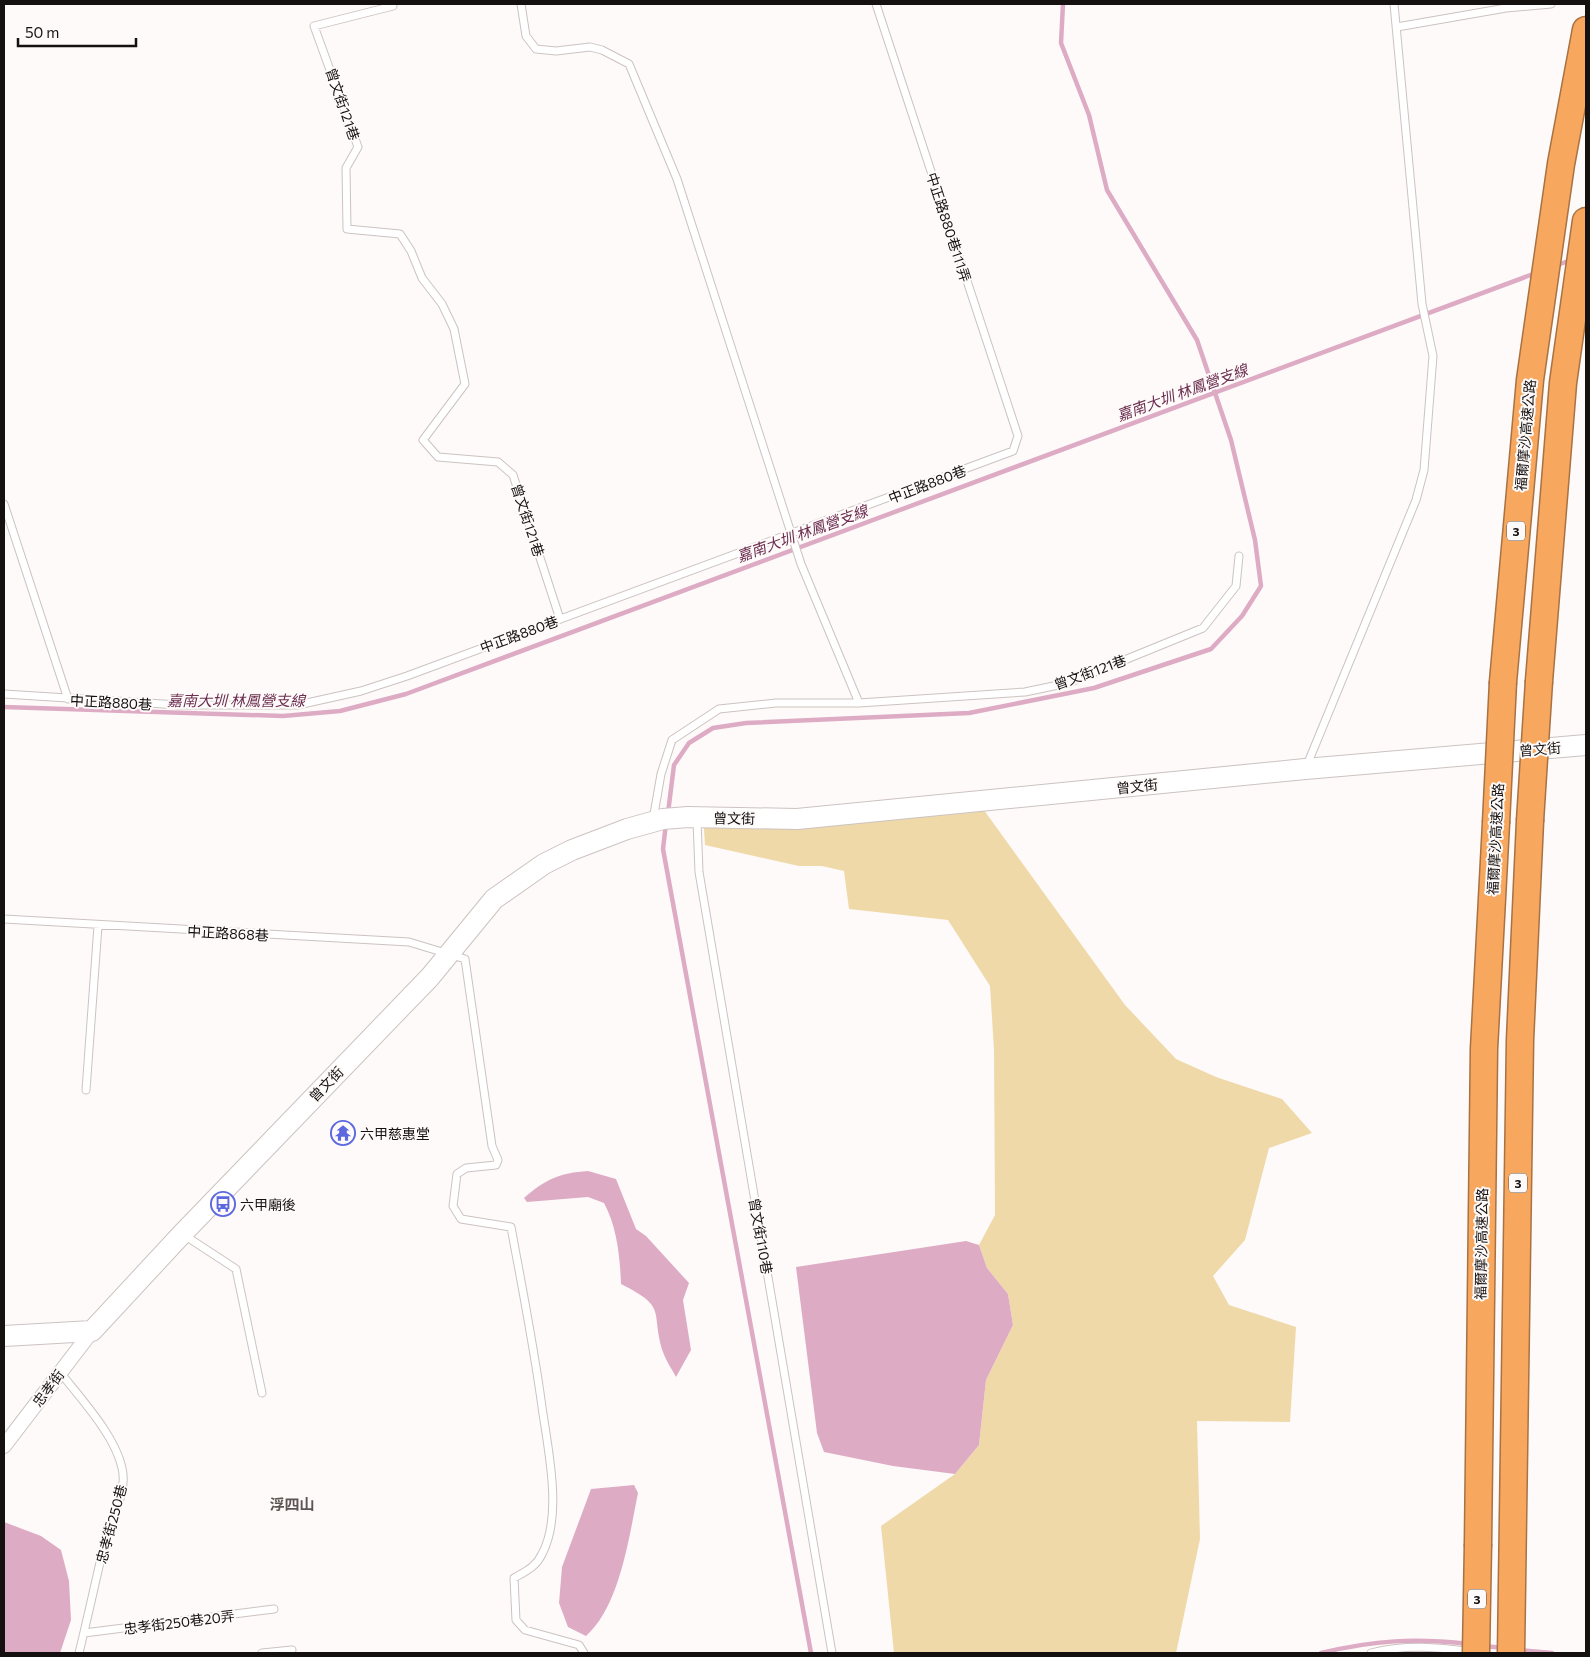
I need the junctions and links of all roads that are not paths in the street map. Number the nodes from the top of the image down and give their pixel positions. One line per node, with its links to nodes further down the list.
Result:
1 (521, 4): 12 (lane)
2 (876, 4): 10 (lane, 中正路880巷111弄)
3 (1394, 4): 7 (lane)
4 (1551, 4): 6 (lane)
5 (393, 6): 14 (lane, 曾文街121巷)
6 (1507, 6): 7 (lane)
7 (1397, 27): 19 (lane)
8 (1586, 30): 40 (highway, 福爾摩沙高速公路 / 3, bridge)
9 (1586, 221): 42 (highway, 3, bridge)
10 (1013, 451): 12 (lane, 中正路880巷)
11 (4, 504): 16 (lane)
12 (791, 534): 14 (lane, 中正路880巷); 17 (lane)
13 (1239, 556): 17 (lane, 曾文街121巷)
14 (560, 619): 16 (lane, 中正路880巷)
15 (4, 694): 16 (lane, 中正路880巷)
16 (68, 700)
17 (859, 703): 21 (lane, 曾文街121巷)
18 (1586, 745): 19 (main road, 曾文街)
19 (1305, 769): 20 (main road, 曾文街)
20 (693, 817): 21 (main road, 曾文街); 38 (lane, 曾文街110巷)
21 (653, 823): 24 (main road, 曾文街)
22 (4, 919): 23 (lane, 中正路868巷)
23 (98, 926): 24 (lane, 中正路868巷); 25 (lane)
24 (451, 953): 26 (main road, 曾文街); 37 (lane)
25 (86, 1090)
26 (182, 1234): 27 (main road, 曾文街); 30 (lane)
27 (92, 1331): 28 (main road); 29 (street, 忠孝街)
28 (4, 1336)
29 (60, 1372): 31 (street, 忠孝街); 33 (lane, 忠孝街250巷)
30 (262, 1393)
31 (4, 1446)
32 (274, 1609): 33 (lane, 忠孝街250巷20弄)
33 (84, 1633): 35 (lane, 忠孝街250巷)
34 (292, 1650): 36 (lane)
35 (79, 1653)
36 (262, 1653)
37 (584, 1653)
38 (832, 1653)
39 (1371, 1653): 41 (lane)
40 (1476, 1653)
41 (1482, 1653)
42 (1511, 1653)

